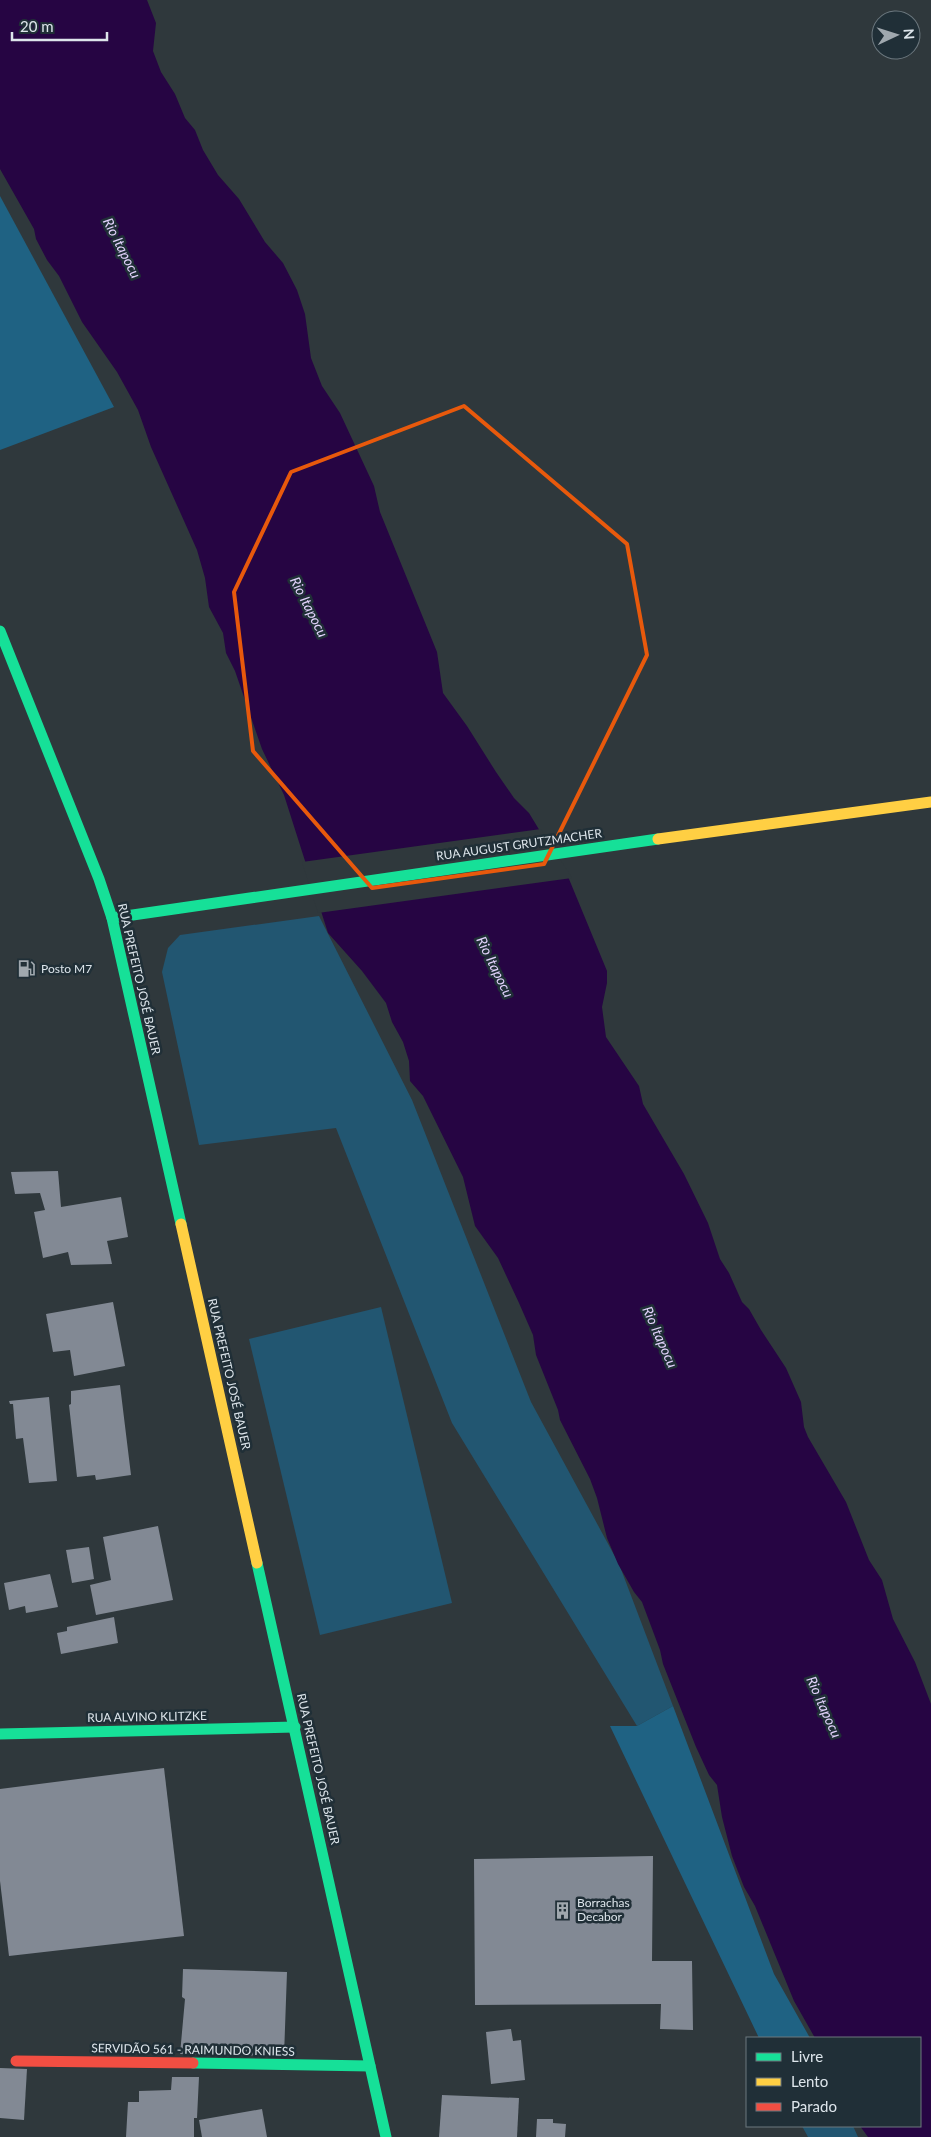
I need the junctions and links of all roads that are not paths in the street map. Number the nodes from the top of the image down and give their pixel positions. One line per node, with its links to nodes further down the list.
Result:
1 (0, 631): 3 (street, RUA PREFEITO JOSÉ BAUER)
2 (931, 802): 3 (street, RUA AUGUST GRUTZMACHER)
3 (112, 918): 4 (street, RUA PREFEITO JOSÉ BAUER)
4 (295, 1728): 5 (street, RUA ALVINO KLITZKE); 7 (street, RUA PREFEITO JOSÉ BAUER)
5 (0, 1734)
6 (16, 2061): 7 (street, SERVIDÃO 561 - RAIMUNDO KNIESS)
7 (370, 2066): 8 (street, RUA PREFEITO JOSÉ BAUER)
8 (386, 2137)

